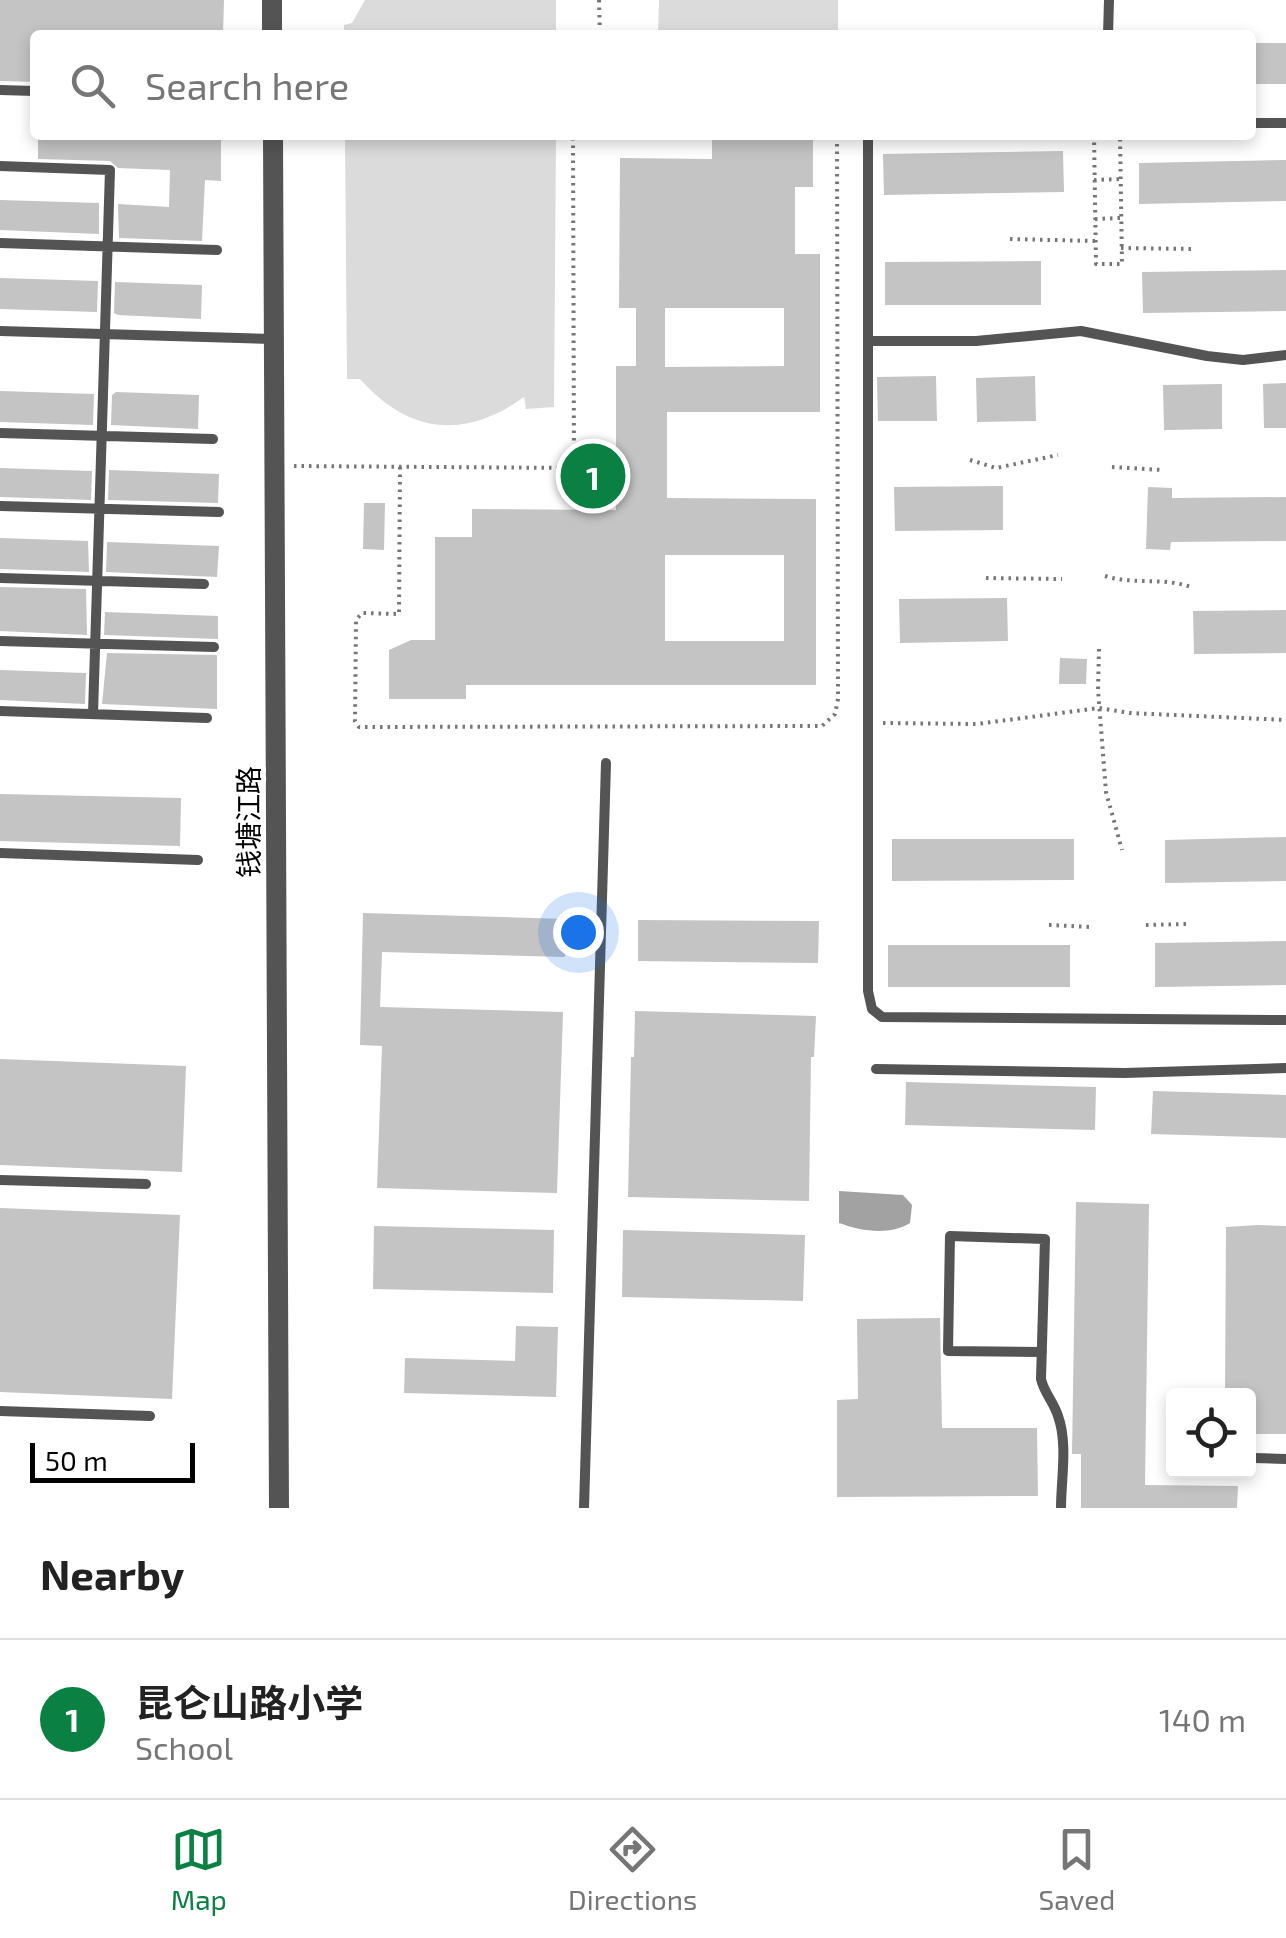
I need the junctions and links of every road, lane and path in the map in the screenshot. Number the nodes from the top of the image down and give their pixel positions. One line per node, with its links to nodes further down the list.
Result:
1 (272, 0): 4 (street)
2 (599, 0): 5 (path)
3 (1109, 0): 6 (lane)
4 (272, 30)
5 (600, 30)
6 (1108, 30)
7 (0, 90): 8 (lane)
8 (30, 91)
9 (1256, 123): 10 (lane)
10 (1286, 123)
11 (272, 140): 31 (street, 钱塘江路)
12 (573, 140): 40 (path)
13 (837, 140): 40 (path)
14 (868, 140): 32 (lane)
15 (1094, 140): 19 (path)
16 (1120, 140): 18 (path)
17 (0, 166): 25 (lane)
18 (1120, 179): 19 (path); 20 (path)
19 (1094, 180): 21 (path)
20 (1121, 218): 21 (path); 26 (path)
21 (1095, 219): 23 (path)
22 (1010, 239): 23 (path)
23 (1096, 241): 26 (path)
24 (0, 243): 25 (lane)
25 (107, 247): 28 (lane); 30 (lane)
26 (1121, 248): 27 (path)
27 (1195, 248)
28 (217, 250)
29 (0, 331): 30 (lane)
30 (105, 334): 31 (lane); 35 (lane)
31 (274, 339): 39 (street, 钱塘江路)
32 (868, 342): 33 (lane); 62 (lane)
33 (1286, 355)
34 (0, 433): 35 (lane)
35 (102, 436): 36 (lane); 44 (lane)
36 (214, 439)
37 (1058, 455): 38 (path)
38 (970, 460)
39 (274, 466): 40 (path); 81 (street, 钱塘江路)
40 (400, 467)
41 (1112, 467): 42 (path)
42 (1162, 470)
43 (0, 506): 44 (lane)
44 (100, 508): 45 (lane); 50 (lane)
45 (219, 512)
46 (1105, 576): 52 (path)
47 (0, 578): 50 (lane)
48 (986, 578): 49 (path)
49 (1062, 579)
50 (97, 581): 51 (lane); 54 (lane)
51 (204, 584)
52 (1191, 586)
53 (0, 641): 54 (lane)
54 (95, 644): 55 (lane); 59 (lane)
55 (214, 648)
56 (1099, 648): 57 (path)
57 (1099, 708): 61 (path); 62 (path); 64 (path)
58 (0, 711): 59 (lane)
59 (93, 714): 60 (lane)
60 (207, 718)
61 (1286, 720)
62 (868, 723): 71 (lane)
63 (606, 763): 82 (lane)
64 (1122, 850)
65 (0, 854): 66 (lane)
66 (198, 860)
67 (1186, 924): 69 (path)
68 (1049, 925): 70 (path)
69 (1146, 925)
70 (1091, 926)
71 (1286, 1020)
72 (1286, 1068): 73 (lane)
73 (876, 1069)
74 (0, 1180): 75 (lane)
75 (146, 1184)
76 (1042, 1352): 76 (lane); 83 (lane)
77 (0, 1411): 78 (lane)
78 (150, 1416)
79 (1256, 1458): 80 (lane)
80 (1286, 1459)
81 (279, 1508)
82 (584, 1508)
83 (1061, 1508)

